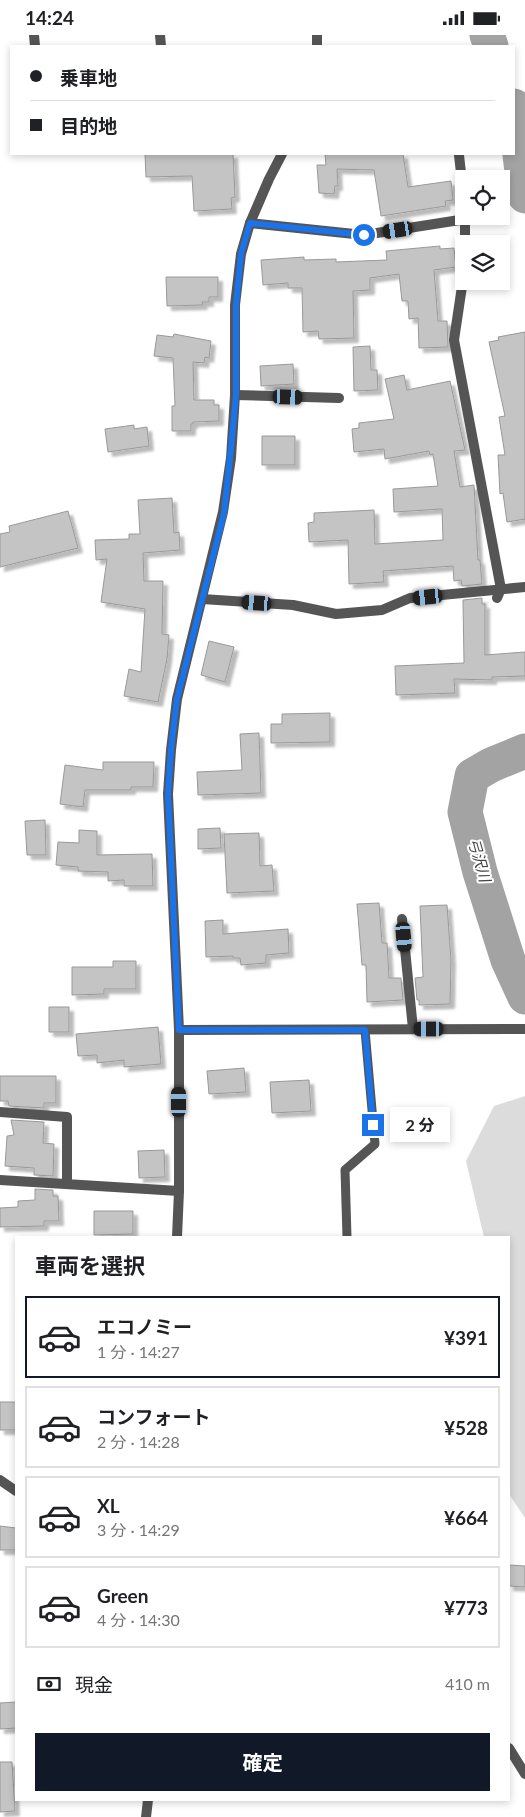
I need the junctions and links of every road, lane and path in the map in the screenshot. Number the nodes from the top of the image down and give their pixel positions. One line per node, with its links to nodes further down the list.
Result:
1 (281, 155): 5 (street)
2 (459, 155): 3 (street)
3 (461, 170)
4 (455, 220): 5 (street)
5 (250, 223): 7 (street)
6 (461, 290): 10 (street)
7 (236, 395): 8 (street); 11 (street)
8 (340, 398)
9 (525, 587): 10 (street)
10 (499, 594): 11 (street)
11 (202, 599): 15 (street)
12 (402, 919): 13 (street)
13 (413, 1029): 14 (street); 16 (street)
14 (525, 1029)
15 (179, 1030): 16 (street); 20 (street)
16 (365, 1030): 22 (lane)
17 (0, 1112): 19 (street)
18 (0, 1180): 19 (street)
19 (67, 1184): 20 (street)
20 (179, 1191): 21 (street)
21 (177, 1236)
22 (347, 1236)
23 (0, 1480): 24 (street)
24 (15, 1489)
25 (510, 1750): 26 (street)
26 (525, 1774)
27 (148, 1801): 28 (street)
28 (146, 1817)

